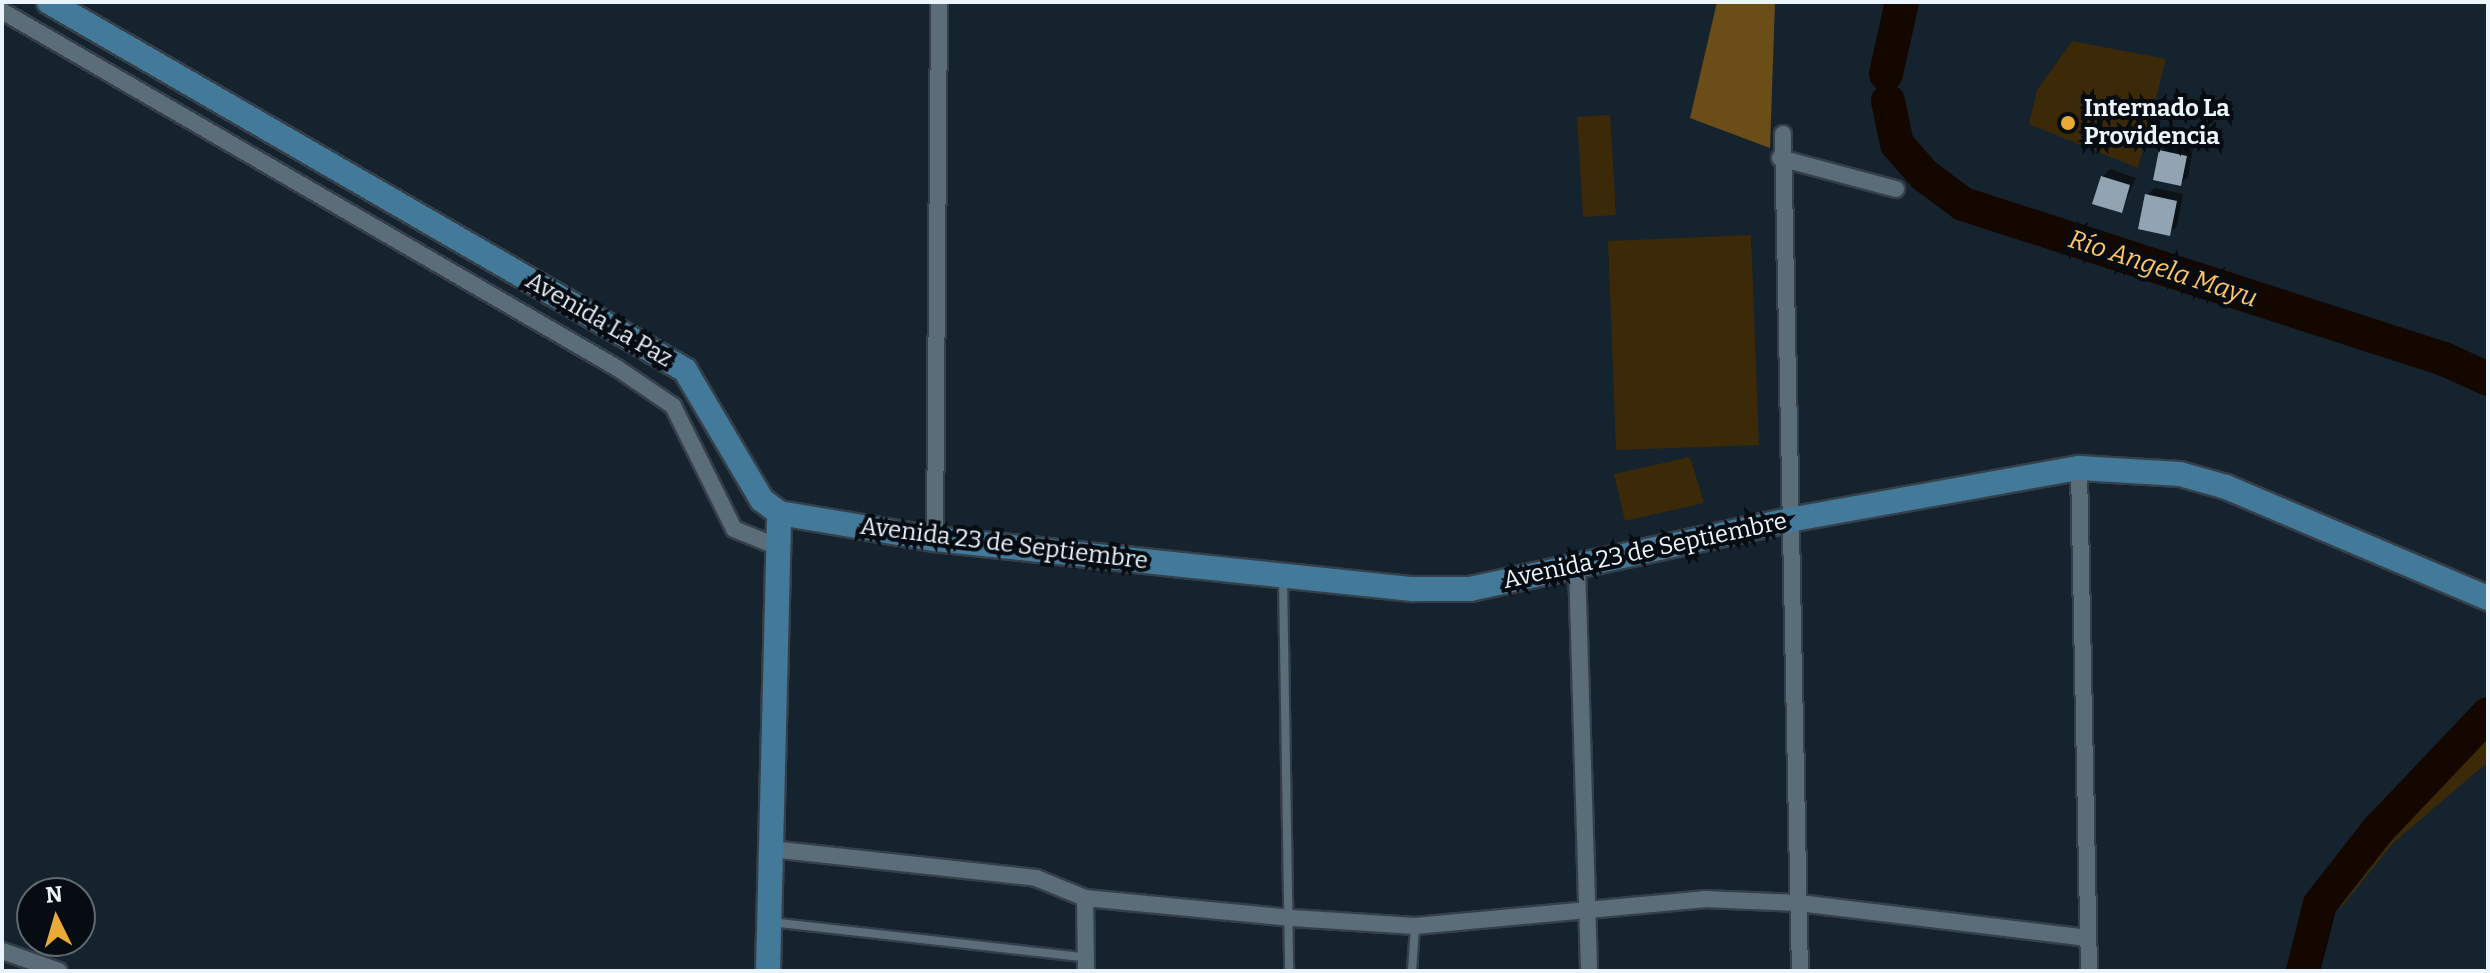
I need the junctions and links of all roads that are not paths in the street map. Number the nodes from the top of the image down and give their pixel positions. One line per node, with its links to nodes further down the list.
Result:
1 (49, 2): 8 (main road, Avenida La Paz)
2 (939, 2): 10 (street)
3 (2, 11): 11 (street)
4 (1783, 134): 5 (street)
5 (1780, 158): 6 (street); 9 (street)
6 (1896, 189)
7 (2079, 468): 9 (main road, Avenida 23 de Septiembre); 14 (main road, Avenida 23 de Septiembre); 22 (street)
8 (779, 513): 10 (main road, Avenida 23 de Septiembre); 11 (main road)
9 (1789, 520): 12 (main road, Avenida 23 de Septiembre); 17 (street)
10 (935, 539): 13 (main road, Avenida 23 de Septiembre)
11 (778, 547): 15 (main road)
12 (1577, 565): 13 (main road, Avenida 23 de Septiembre); 18 (street)
13 (1283, 576): 19 (lane)
14 (2488, 598)
15 (771, 849): 16 (street); 20 (main road)
16 (1085, 898): 19 (street); 24 (street)
17 (1799, 903): 18 (street); 22 (street); 30 (street)
18 (1587, 911): 21 (street); 29 (street)
19 (1292, 918): 21 (street); 27 (lane)
20 (770, 921): 24 (lane); 26 (main road)
21 (1415, 926): 28 (lane)
22 (2088, 938): 31 (street)
23 (2, 951): 25 (street)
24 (1085, 964)
25 (59, 971)
26 (768, 971)
27 (1289, 971)
28 (1412, 971)
29 (1589, 971)
30 (1800, 971)
31 (2089, 971)

